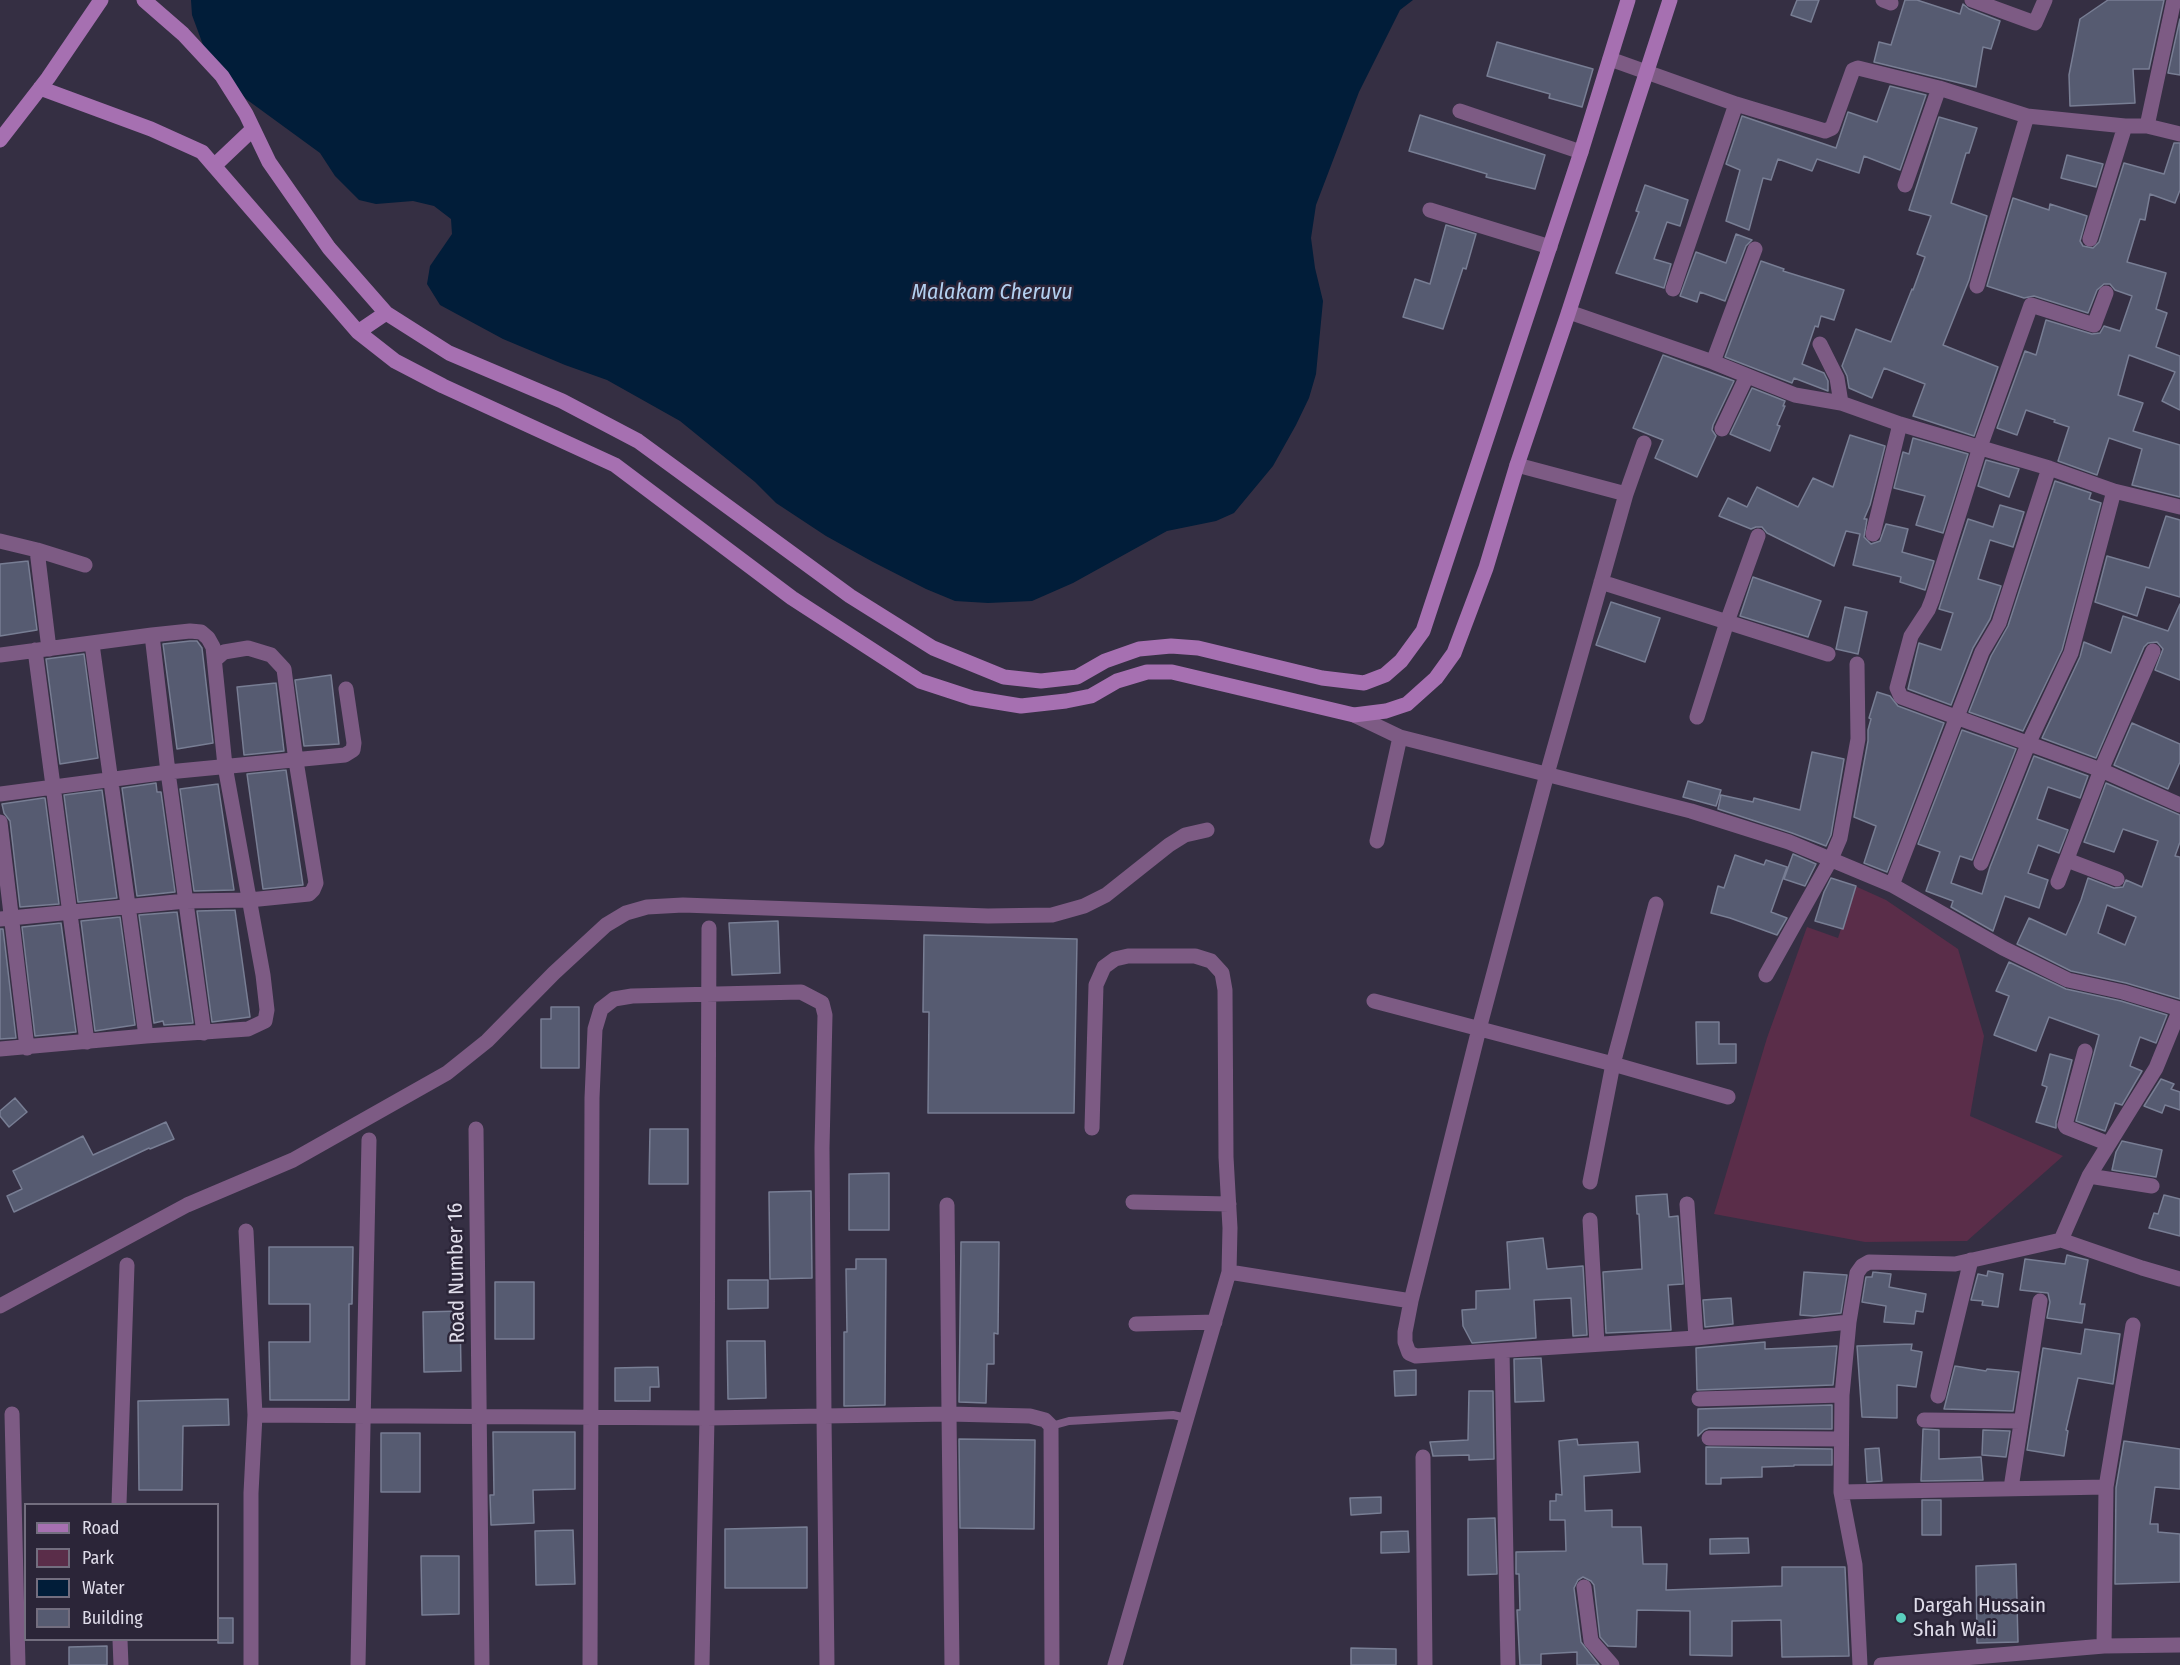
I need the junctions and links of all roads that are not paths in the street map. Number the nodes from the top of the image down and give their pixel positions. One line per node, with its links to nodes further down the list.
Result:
1 (101, 0): 10 (street)
2 (144, 0): 17 (street)
3 (1628, 0): 8 (street)
4 (1670, 0): 9 (street)
5 (1972, 0): 6 (street)
6 (2044, 0)
7 (2174, 0): 16 (street)
8 (1610, 59): 9 (street); 20 (street)
9 (1647, 73): 12 (street); 30 (street)
10 (40, 88): 19 (street); 21 (street)
11 (1939, 88): 12 (street); 14 (street); 22 (street)
12 (1736, 104): 28 (street)
13 (1461, 111): 20 (street)
14 (2027, 117): 15 (street); 27 (street)
15 (2125, 126): 16 (street); 24 (street)
16 (2147, 126): 18 (street)
17 (253, 129): 21 (street); 31 (street)
18 (2180, 134)
19 (0, 140)
20 (1581, 152): 25 (street)
21 (214, 166): 32 (street)
22 (1905, 185)
23 (1430, 210): 25 (street)
24 (2090, 239)
25 (1550, 247): 55 (street)
26 (1755, 249): 34 (street)
27 (1977, 286)
28 (1673, 289)
29 (2106, 293): 40 (street)
30 (1569, 312): 34 (street); 41 (street)
31 (386, 313): 32 (street); 63 (street)
32 (358, 332): 65 (street)
33 (1820, 344): 36 (street)
34 (1713, 362): 35 (street)
35 (1747, 376): 36 (street); 38 (street)
36 (1841, 403): 37 (street)
37 (1900, 424): 40 (street); 46 (street)
38 (1722, 429)
39 (1644, 443): 44 (street)
40 (1980, 447): 42 (street); 68 (street)
41 (1517, 465): 44 (street); 66 (street)
42 (2049, 468): 43 (street); 68 (street)
43 (2114, 492): 45 (street); 70 (street)
44 (1626, 494): 51 (street)
45 (2180, 507)
46 (1873, 534)
47 (1758, 536): 52 (street)
48 (0, 541): 49 (street)
49 (37, 550): 50 (street); 56 (street)
50 (85, 566)
51 (1601, 582): 52 (street); 75 (street)
52 (1727, 622): 58 (street); 67 (street)
53 (152, 635): 54 (street); 60 (street); 74 (street)
54 (92, 644): 56 (street); 76 (street)
55 (1171, 646): 62 (street); 63 (street)
56 (42, 650): 59 (street); 77 (street)
57 (2153, 651): 73 (street)
58 (1828, 654)
59 (0, 655)
60 (215, 660): 71 (street); 72 (street)
61 (1857, 664): 83 (street)
62 (1172, 672): 65 (street); 66 (street)
63 (1041, 681): 65 (street)
64 (346, 689): 71 (street)
65 (1040, 704)
66 (1353, 715): 69 (street)
67 (1698, 717)
68 (1958, 718): 70 (street); 88 (street)
69 (1400, 737): 75 (street); 82 (street)
70 (2029, 742): 73 (street); 85 (street)
71 (296, 761): 72 (street); 89 (street)
72 (225, 766): 74 (street); 89 (street)
73 (2101, 770): 79 (street); 84 (street)
74 (168, 772): 76 (street); 90 (street)
75 (1547, 774): 83 (street); 99 (street)
76 (111, 780): 77 (street); 92 (street)
77 (53, 788): 78 (street); 93 (street)
78 (0, 794)
79 (2180, 805)
80 (0, 822): 94 (street)
81 (1207, 830): 128 (street)
82 (1377, 841)
83 (1831, 858): 88 (street); 96 (street)
84 (2067, 860): 86 (street); 87 (street)
85 (1982, 863)
86 (2117, 879)
87 (2058, 882)
88 (1892, 885): 111 (street)
89 (249, 900): 90 (street); 100 (street)
90 (186, 901): 92 (street); 100 (street)
91 (1656, 904): 106 (street)
92 (128, 907): 93 (street); 101 (street)
93 (69, 912): 94 (street); 102 (street)
94 (6, 919): 103 (street)
95 (709, 928): 97 (street)
96 (1766, 975)
97 (710, 994): 143 (street); 145 (street); 146 (street)
98 (1374, 1000): 99 (street)
99 (1479, 1029): 106 (street); 127 (street)
100 (204, 1033): 101 (street)
101 (146, 1036): 102 (street)
102 (87, 1042): 103 (street)
103 (27, 1048): 104 (street)
104 (0, 1049)
105 (2085, 1052): 111 (street)
106 (1613, 1064): 107 (street); 113 (street)
107 (1728, 1098)
108 (1092, 1128): 116 (street)
109 (476, 1129): 144 (street, Road Number 16)
110 (369, 1140): 140 (street)
111 (2109, 1144): 112 (street)
112 (2089, 1176): 114 (street); 121 (street)
113 (1590, 1182)
114 (2152, 1186)
115 (1133, 1202): 116 (street)
116 (1229, 1204): 124 (street)
117 (1687, 1204): 133 (street)
118 (947, 1205): 141 (street)
119 (1590, 1220): 134 (street)
120 (246, 1231): 142 (street)
121 (2061, 1240): 122 (street); 125 (street)
122 (1971, 1260): 130 (street); 137 (street)
123 (127, 1265): 157 (street)
124 (1229, 1272): 127 (street); 129 (street)
125 (2180, 1279)
126 (2040, 1300): 149 (street)
127 (1411, 1301): 135 (street)
128 (0, 1306)
129 (1215, 1322): 131 (street); 147 (street)
130 (1848, 1322): 133 (street); 136 (street)
131 (1136, 1324)
132 (2133, 1324): 154 (street)
133 (1696, 1338): 134 (street)
134 (1598, 1344): 135 (street)
135 (1502, 1351): 176 (street)
136 (1842, 1395): 138 (street); 152 (street)
137 (1938, 1396)
138 (1700, 1399)
139 (12, 1414): 164 (street)
140 (364, 1414): 142 (street); 144 (street); 167 (street)
141 (949, 1414): 143 (street); 150 (street); 172 (street)
142 (255, 1415): 166 (street)
143 (824, 1416): 146 (street); 171 (street)
144 (479, 1417): 145 (street); 168 (street, Road Number 16)
145 (591, 1418): 146 (street); 169 (street)
146 (706, 1418): 170 (street)
147 (1187, 1418): 150 (lane); 174 (street)
148 (1924, 1420): 149 (street)
149 (2021, 1421): 155 (street)
150 (1051, 1426): 173 (street)
151 (1709, 1438): 152 (street)
152 (1841, 1439): 156 (street)
153 (1423, 1457): 175 (street)
154 (2106, 1487): 155 (street); 160 (street)
155 (2011, 1488): 156 (street)
156 (1840, 1492): 178 (street)
157 (119, 1503)
158 (1584, 1587): 177 (street)
159 (120, 1641): 165 (street)
160 (2104, 1646): 161 (street); 162 (street)
161 (2180, 1646)
162 (2033, 1659): 163 (street)
163 (1939, 1662): 179 (street)
164 (18, 1665)
165 (120, 1665)
166 (251, 1665)
167 (358, 1665)
168 (482, 1665)
169 (590, 1665)
170 (702, 1665)
171 (827, 1665)
172 (952, 1665)
173 (1053, 1665)
174 (1115, 1665)
175 (1425, 1665)
176 (1508, 1665)
177 (1612, 1665)
178 (1860, 1665)
179 (1881, 1665)

